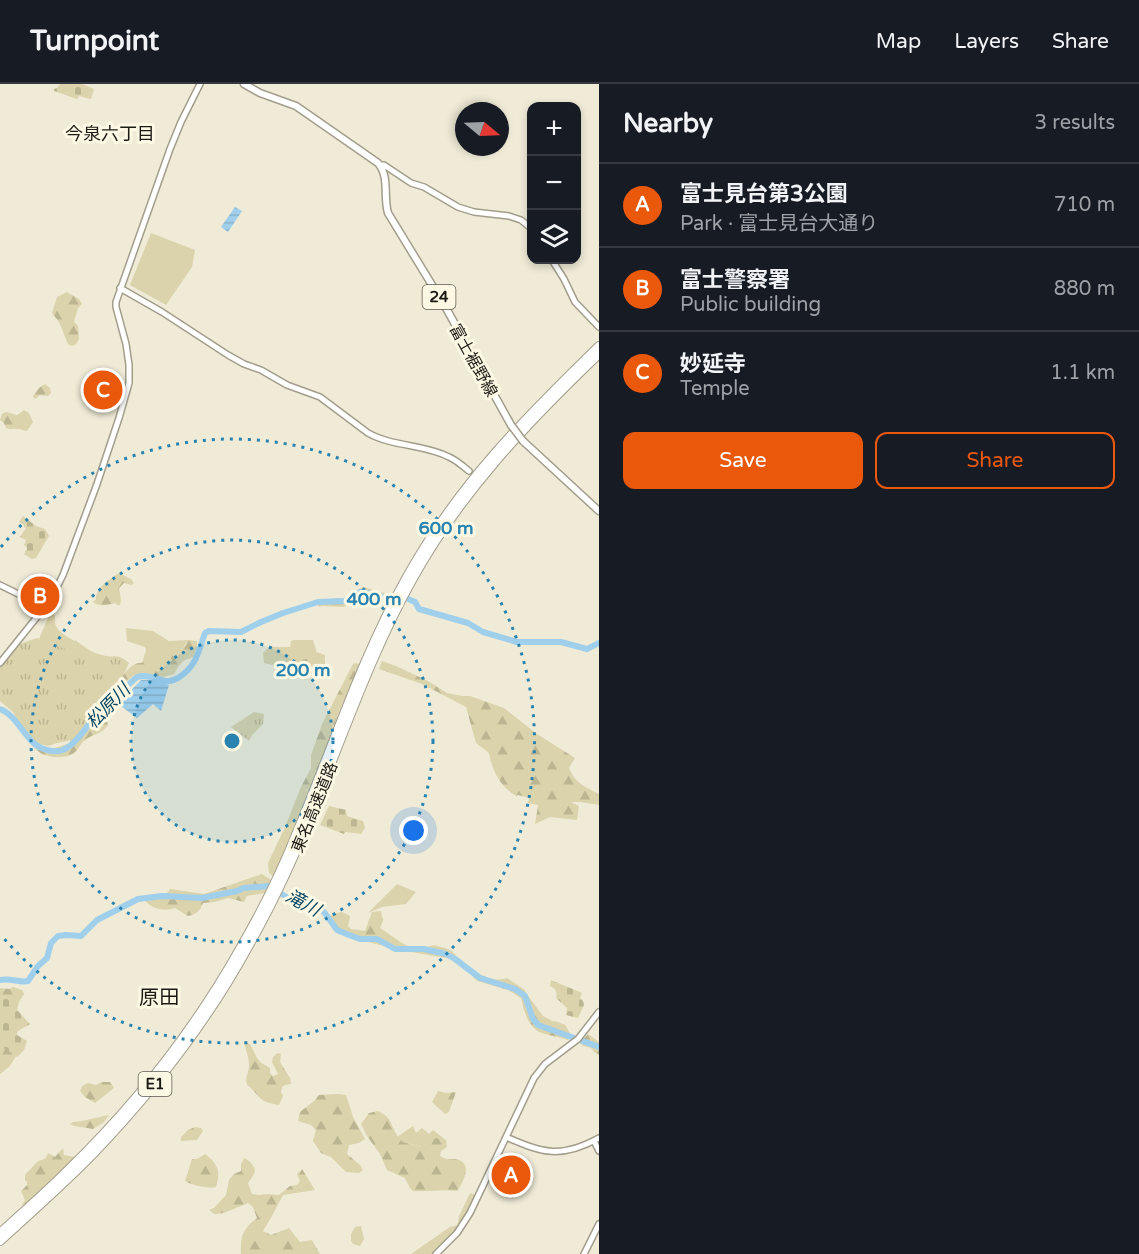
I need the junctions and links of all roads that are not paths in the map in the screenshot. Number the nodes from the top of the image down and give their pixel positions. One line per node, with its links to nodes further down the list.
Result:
1 (200, 84): 6 (street)
2 (244, 84): 3 (main road)
3 (380, 165): 4 (street); 11 (main road, 富士裾野線 / 24, bridge)
4 (527, 225)
5 (555, 264): 7 (street)
6 (120, 288): 10 (street); 13 (street)
7 (599, 327)
8 (599, 346): 15 (highway, 東名高速道路 / E1)
9 (599, 354): 15 (highway, 東名高速道路 / E1)
10 (469, 471)
11 (599, 511)
12 (0, 585): 13 (street)
13 (45, 607): 14 (street)
14 (0, 663)
15 (280, 879): 16 (highway, 東名高速道路 / E1)
16 (272, 896): 22 (highway, 東名高速道路 / E1); 23 (highway, 東名高速道路 / E1)
17 (599, 1012): 18 (street)
18 (506, 1137): 19 (street); 24 (street)
19 (596, 1140): 20 (street)
20 (599, 1151)
21 (599, 1224): 25 (street)
22 (0, 1233)
23 (0, 1241)
24 (438, 1253)
25 (584, 1254)

